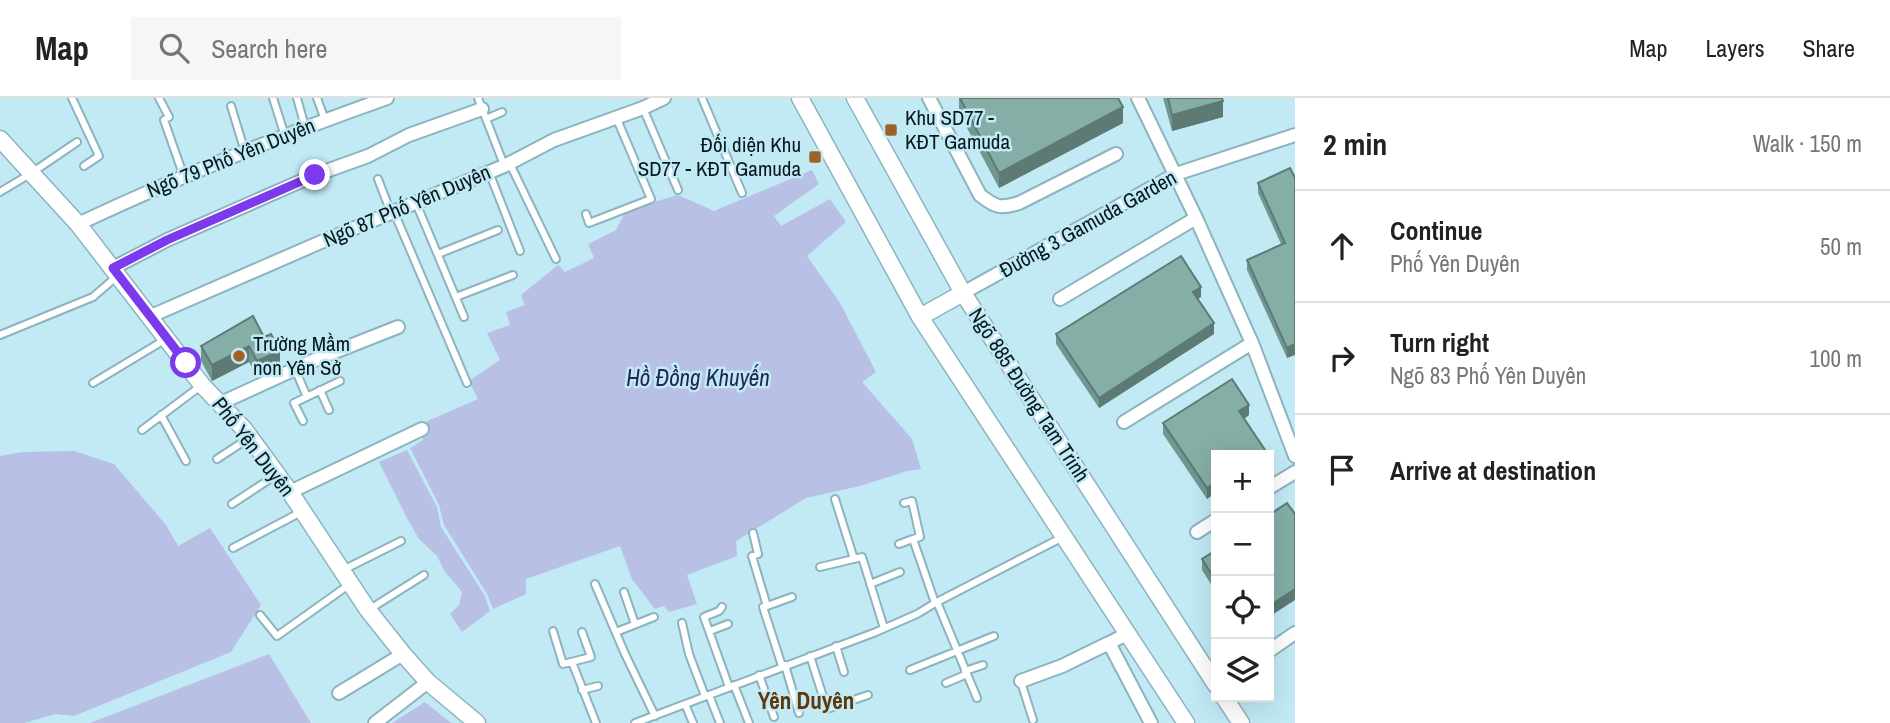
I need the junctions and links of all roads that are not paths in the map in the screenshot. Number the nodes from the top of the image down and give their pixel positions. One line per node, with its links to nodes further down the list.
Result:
1 (72, 98): 27 (lane)
2 (159, 98): 31 (lane)
3 (273, 98): 21 (lane)
4 (297, 98): 19 (lane)
5 (317, 98): 18 (lane)
6 (386, 98): 18 (street, Ngõ 79 Phố Yên Duyên)
7 (664, 98): 14 (street, Ngõ 87 Phố Yên Duyên)
8 (702, 98): 35 (lane)
9 (800, 98): 52 (street)
10 (855, 98): 47 (street, Ngõ 885 Đường Tam Trinh)
11 (1138, 98): 30 (street)
12 (933, 99): 25 (street)
13 (230, 106): 24 (lane)
14 (643, 107): 17 (street, Ngõ 87 Phố Yên Duyên); 33 (lane)
15 (482, 108): 16 (lane); 26 (lane); 45 (street)
16 (502, 112)
17 (616, 117): 26 (street, Ngõ 87 Phố Yên Duyên); 38 (lane)
18 (325, 120): 19 (street, Ngõ 79 Phố Yên Duyên)
19 (305, 127): 21 (street, Ngõ 79 Phố Yên Duyên)
20 (1295, 135): 30 (street, Đường 3 Gamuda Garden)
21 (285, 136): 24 (street, Ngõ 79 Phố Yên Duyên)
22 (0, 139): 29 (street, Phố Yên Duyên)
23 (77, 142): 29 (lane)
24 (245, 152): 31 (street, Ngõ 79 Phố Yên Duyên)
25 (1116, 154)
26 (507, 164): 28 (street, Ngõ 87 Phố Yên Duyên); 44 (lane)
27 (85, 166)
28 (489, 172): 36 (street, Ngõ 87 Phố Yên Duyên); 42 (lane)
29 (30, 174): 34 (lane); 40 (street, Phố Yên Duyên)
30 (1176, 174): 39 (street); 47 (street, Đường 3 Gamuda Garden)
31 (184, 177): 40 (street, Ngõ 79 Phố Yên Duyên)
32 (378, 179): 37 (lane)
33 (678, 190)
34 (0, 192)
35 (741, 193)
36 (416, 203): 37 (street, Ngõ 87 Phố Yên Duyên); 43 (lane)
37 (393, 213): 50 (street, Ngõ 87 Phố Yên Duyên); 60 (lane)
38 (586, 214)
39 (1196, 218): 49 (street); 56 (street)
40 (78, 224): 45 (street, Phố Yên Duyên)
41 (498, 230): 43 (lane)
42 (520, 251)
43 (438, 254): 48 (lane)
44 (556, 259)
45 (116, 272): 50 (street, Phố Yên Duyên); 54 (lane)
46 (513, 275): 48 (lane)
47 (963, 293): 52 (street); 130 (street, Ngõ 885 Đường Tam Trinh)
48 (456, 298): 51 (lane)
49 (1060, 299)
50 (151, 316): 55 (street, Phố Yên Duyên)
51 (464, 317)
52 (920, 317): 86 (street)
53 (398, 327): 57 (street)
54 (0, 335)
55 (167, 339): 59 (lane); 61 (street, Phố Yên Duyên)
56 (1252, 344): 68 (street); 72 (street)
57 (296, 369): 63 (lane); 64 (street)
58 (340, 381): 62 (lane)
59 (93, 383)
60 (467, 383)
61 (202, 385): 64 (street, Phố Yên Duyên); 66 (lane)
62 (320, 390): 63 (lane); 65 (lane)
63 (307, 397): 67 (lane)
64 (221, 403): 71 (street, Phố Yên Duyên)
65 (329, 410)
66 (161, 415): 70 (lane); 74 (lane)
67 (303, 421)
68 (1125, 422)
69 (422, 429): 78 (street)
70 (142, 430)
71 (250, 437): 73 (lane); 76 (street, Phố Yên Duyên)
72 (1295, 456)
73 (217, 459)
74 (186, 461)
75 (1295, 472): 77 (street)
76 (278, 474): 78 (street, Phố Yên Duyên); 81 (lane)
77 (1274, 485)
78 (290, 492): 82 (street, Phố Yên Duyên)
79 (835, 499): 91 (lane)
80 (904, 503): 87 (lane)
81 (232, 504)
82 (303, 511): 90 (lane); 95 (street, Phố Yên Duyên)
83 (1211, 523): 84 (street)
84 (1197, 532)
85 (753, 533): 101 (lane)
86 (1063, 537): 100 (lane); 115 (street)
87 (913, 539): 89 (lane); 100 (lane)
88 (401, 541): 95 (lane)
89 (899, 544)
90 (233, 548)
91 (854, 559): 92 (lane); 97 (lane)
92 (820, 567)
93 (900, 572): 97 (lane)
94 (424, 575): 103 (lane)
95 (346, 577): 103 (street, Phố Yên Duyên); 104 (lane)
96 (595, 584): 113 (lane)
97 (870, 584): 109 (lane)
98 (624, 593): 107 (lane)
99 (792, 597): 101 (lane)
100 (936, 603): 109 (lane); 120 (lane)
101 (767, 606): 125 (lane)
102 (722, 607): 111 (lane)
103 (368, 610): 121 (street, Phố Yên Duyên)
104 (260, 615)
105 (654, 617): 107 (lane)
106 (682, 623): 138 (lane)
107 (635, 624): 113 (lane)
108 (728, 624): 111 (lane)
109 (884, 628): 118 (lane)
110 (553, 631): 123 (lane)
111 (710, 631): 135 (lane)
112 (582, 632): 123 (lane)
113 (616, 632): 144 (lane)
114 (1295, 633): 119 (street)
115 (1127, 634): 117 (street); 156 (street)
116 (994, 636): 120 (lane)
117 (1109, 643): 131 (street); 155 (street)
118 (836, 646): 122 (lane); 127 (lane)
119 (1274, 648)
120 (957, 651): 126 (lane); 128 (lane)
121 (403, 654): 132 (street, Phố Yên Duyên); 137 (street)
122 (810, 656): 125 (lane); 139 (lane)
123 (572, 662): 136 (lane)
124 (983, 665): 128 (lane)
125 (783, 666): 129 (lane); 143 (lane)
126 (911, 670)
127 (844, 672)
128 (966, 672): 133 (lane); 140 (lane)
129 (759, 675): 135 (lane); 145 (lane)
130 (1211, 677)
131 (1021, 681): 146 (lane)
132 (428, 682): 147 (street); 148 (street, Phố Yên Duyên)
133 (946, 682)
134 (598, 686): 136 (lane)
135 (732, 686): 138 (lane); 154 (lane)
136 (582, 690): 149 (lane)
137 (339, 693)
138 (707, 695): 142 (lane); 153 (lane)
139 (868, 695)
140 (977, 698)
141 (1227, 702): 157 (street)
142 (685, 704): 144 (lane); 152 (lane)
143 (799, 713)
144 (657, 716): 150 (lane); 151 (lane)
145 (774, 717)
146 (1033, 720)
147 (375, 723)
148 (477, 723)
149 (596, 723)
150 (635, 723)
151 (661, 723)
152 (693, 723)
153 (720, 723)
154 (749, 723)
155 (1151, 723)
156 (1186, 723)
157 (1241, 723)

